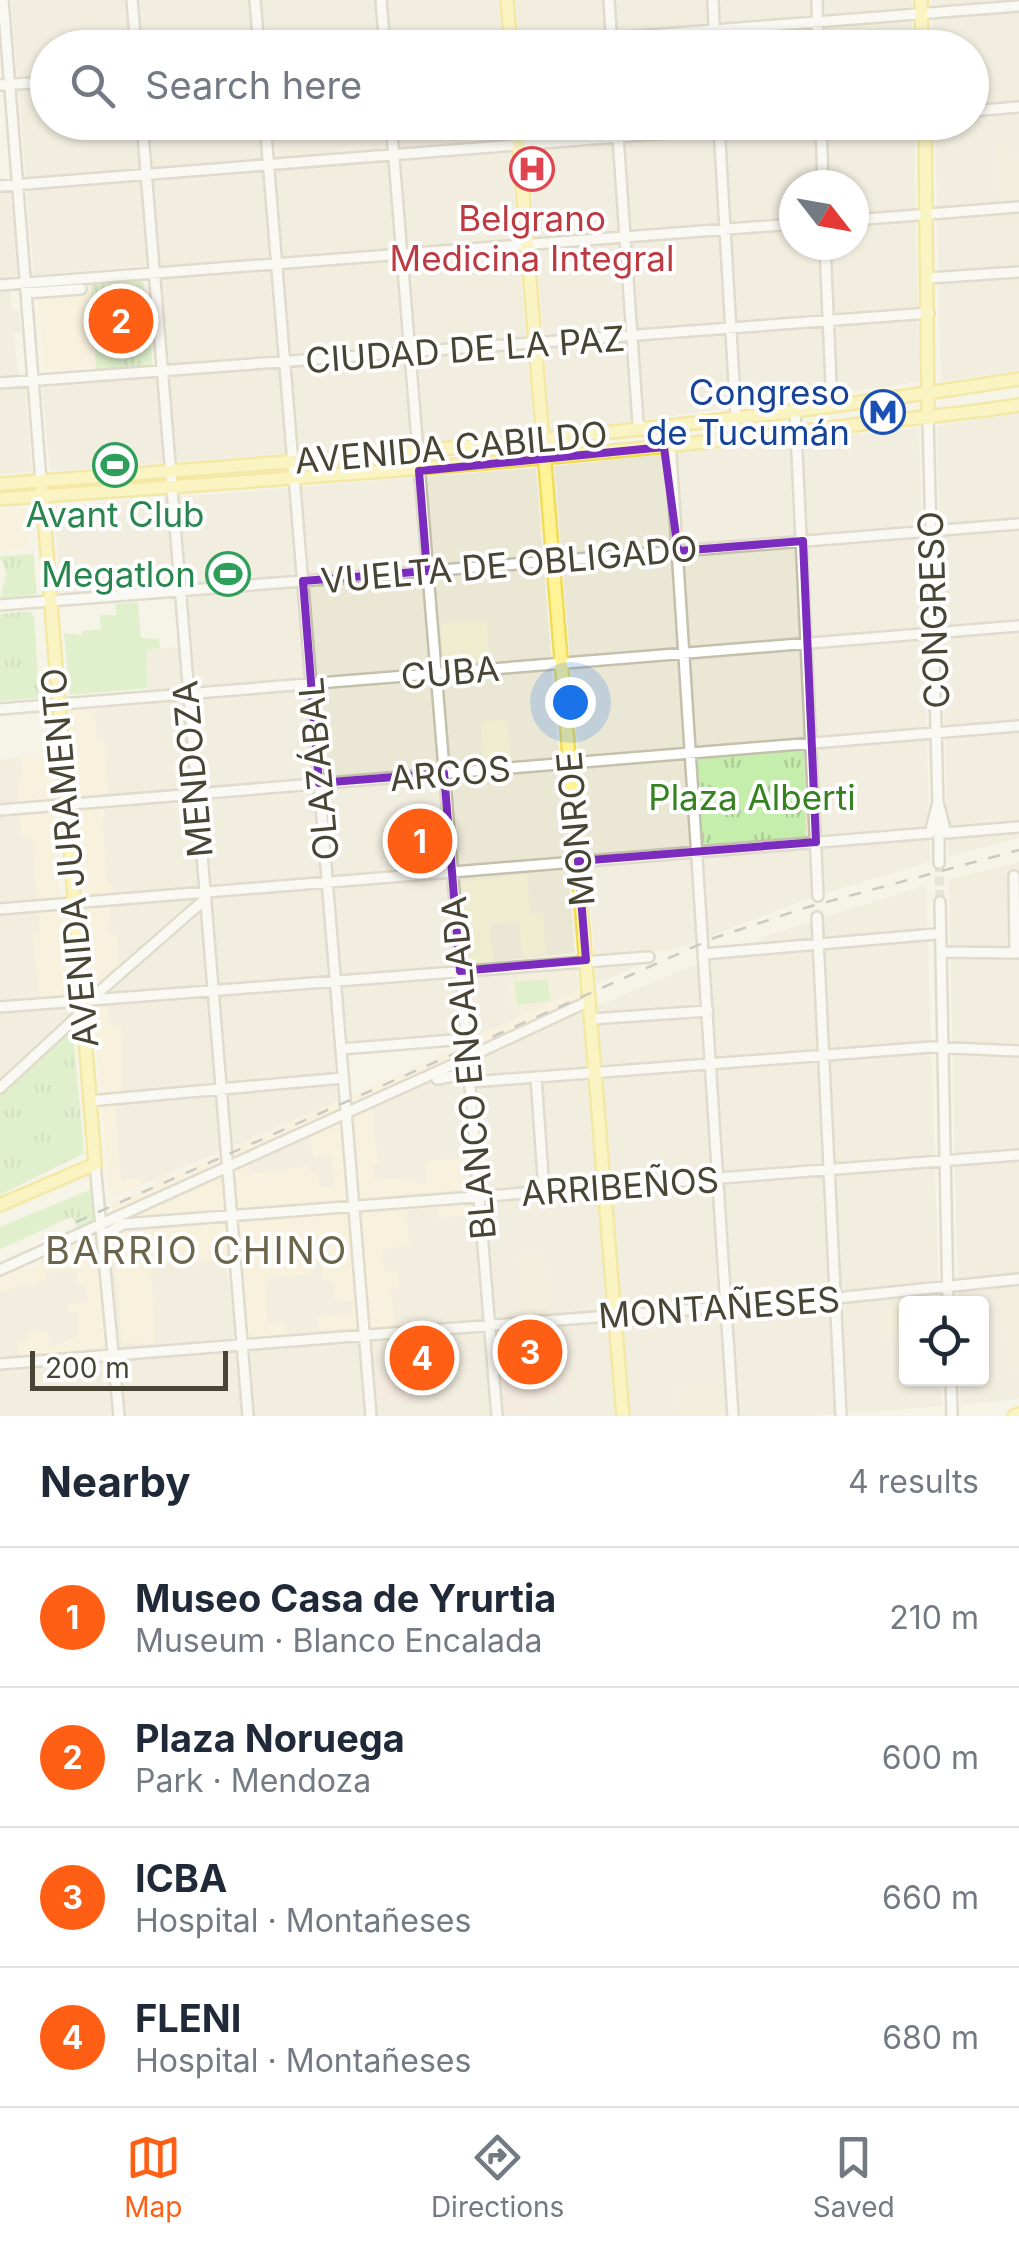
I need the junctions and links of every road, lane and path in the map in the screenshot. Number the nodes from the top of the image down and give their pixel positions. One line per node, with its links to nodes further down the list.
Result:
1 (3, 0): 21 (street)
2 (132, 0): 13 (street)
3 (255, 0): 14 (street)
4 (381, 0): 15 (street)
5 (507, 0): 16 (main road)
6 (610, 0): 17 (street)
7 (713, 0): 12 (street)
8 (816, 0): 11 (street)
9 (1019, 6): 10 (street)
10 (922, 7): 11 (street)
11 (817, 22): 12 (street); 19 (street)
12 (714, 29): 18 (street)
13 (134, 30)
14 (258, 30)
15 (384, 30)
16 (510, 30)
17 (611, 30)
18 (707, 30)
19 (817, 30)
20 (30, 83): 21 (street)
21 (5, 85): 38 (street)
22 (1019, 107): 23 (street)
23 (989, 110)
24 (143, 140): 37 (street, MENDOZA)
25 (266, 140): 35 (street, OLAZÁBAL)
26 (393, 140): 34 (street, BLANCO ENCALADA)
27 (519, 140): 33 (main road, MONROE)
28 (576, 140): 33 (street)
29 (618, 140): 45 (street)
30 (720, 140): 44 (street)
31 (822, 140): 36 (street)
32 (925, 140): 41 (main road)
33 (519, 144): 34 (street); 46 (main road, MONROE)
34 (394, 153): 35 (street); 47 (street, BLANCO ENCALADA)
35 (268, 165): 37 (street); 49 (street, OLAZÁBAL)
36 (823, 170)
37 (146, 174): 38 (street); 51 (street, MENDOZA)
38 (18, 184): 39 (street); 54 (street)
39 (0, 186)
40 (1019, 206): 41 (street)
41 (927, 214): 42 (street); 52 (main road)
42 (869, 219)
43 (779, 225): 44 (street)
44 (725, 229): 45 (street); 58 (street)
45 (626, 237): 46 (street); 59 (street)
46 (527, 244): 47 (street); 60 (main road, MONROE)
47 (402, 254): 49 (street); 61 (street, BLANCO ENCALADA)
48 (826, 260): 57 (street)
49 (278, 264): 51 (street); 62 (street, OLAZÁBAL)
50 (1019, 272): 52 (street)
51 (154, 273): 54 (street); 63 (street, MENDOZA)
52 (928, 278): 56 (main road)
53 (0, 285): 54 (street)
54 (27, 288): 55 (street); 65 (street)
55 (81, 289)
56 (929, 313): 57 (street, CIUDAD DE LA PAZ); 67 (main road)
57 (828, 320): 58 (street, CIUDAD DE LA PAZ); 69 (street)
58 (729, 328): 59 (street, CIUDAD DE LA PAZ); 72 (street)
59 (633, 336): 60 (street, CIUDAD DE LA PAZ); 74 (street)
60 (535, 342): 61 (street, CIUDAD DE LA PAZ); 75 (main road, MONROE)
61 (410, 352): 62 (street, CIUDAD DE LA PAZ); 77 (street, BLANCO ENCALADA)
62 (286, 363): 63 (street, CIUDAD DE LA PAZ); 79 (street, OLAZÁBAL)
63 (162, 372): 65 (street, CIUDAD DE LA PAZ); 80 (street, MENDOZA)
64 (1019, 379): 67 (main road, AVENIDA CABILDO)
65 (35, 380): 66 (street, CIUDAD DE LA PAZ); 84 (street)
66 (0, 384)
67 (930, 394): 69 (main road, AVENIDA CABILDO); 71 (main road)
68 (1019, 405): 71 (main road, AVENIDA CABILDO)
69 (832, 407): 70 (main road, AVENIDA CABILDO)
70 (795, 411): 72 (main road, AVENIDA CABILDO); 73 (street)
71 (928, 414): 73 (main road, AVENIDA CABILDO); 88 (street, CONGRESO)
72 (736, 418): 74 (main road, AVENIDA CABILDO)
73 (799, 432): 76 (main road, AVENIDA CABILDO); 89 (street)
74 (645, 433): 75 (main road, AVENIDA CABILDO); 76 (street)
75 (543, 441): 77 (main road, AVENIDA CABILDO); 78 (main road, MONROE)
76 (664, 447): 78 (main road, AVENIDA CABILDO); 90 (street)
77 (417, 452): 79 (main road, AVENIDA CABILDO); 81 (street, BLANCO ENCALADA)
78 (545, 459): 81 (main road, AVENIDA CABILDO); 91 (main road, MONROE)
79 (294, 461): 80 (main road, AVENIDA CABILDO); 82 (street, OLAZÁBAL)
80 (168, 470): 84 (main road, AVENIDA CABILDO); 85 (street, MENDOZA)
81 (419, 471): 82 (main road, AVENIDA CABILDO); 92 (street, BLANCO ENCALADA)
82 (295, 481): 85 (main road, AVENIDA CABILDO); 93 (street, OLAZÁBAL)
83 (0, 484): 84 (main road, AVENIDA CABILDO)
84 (42, 488): 85 (main road, AVENIDA CABILDO); 86 (main road, AVENIDA CABILDO); 95 (main road, AVENIDA JURAMENTO)
85 (170, 490): 94 (street, MENDOZA)
86 (0, 499)
87 (1019, 524): 88 (street, VUELTA DE OBLIGADO)
88 (931, 531): 89 (street, VUELTA DE OBLIGADO); 98 (street, CONGRESO)
89 (803, 541): 90 (street, VUELTA DE OBLIGADO); 99 (street)
90 (678, 551): 91 (street, VUELTA DE OBLIGADO); 100 (street)
91 (553, 561): 92 (street, VUELTA DE OBLIGADO); 101 (main road, MONROE)
92 (427, 572): 93 (street, VUELTA DE OBLIGADO); 102 (street, BLANCO ENCALADA)
93 (303, 581): 94 (street, VUELTA DE OBLIGADO); 103 (street, OLAZÁBAL)
94 (178, 591): 95 (street, VUELTA DE OBLIGADO); 104 (street, MENDOZA)
95 (48, 602): 96 (street, VUELTA DE OBLIGADO); 105 (main road, AVENIDA JURAMENTO)
96 (0, 605)
97 (1019, 626): 98 (street, CUBA)
98 (934, 632): 99 (street, CUBA); 108 (street, CONGRESO)
99 (806, 642): 100 (street, CUBA); 109 (street)
100 (684, 652): 101 (street, CUBA); 110 (street)
101 (562, 663): 102 (street, CUBA); 111 (main road, MONROE)
102 (436, 674): 103 (street, CUBA); 112 (street, BLANCO ENCALADA)
103 (311, 683): 104 (street, CUBA); 113 (street, OLAZÁBAL)
104 (186, 693): 105 (street, CUBA); 114 (street, MENDOZA)
105 (56, 705): 106 (street, CUBA); 116 (main road, AVENIDA JURAMENTO)
106 (0, 709)
107 (1019, 726): 108 (street, ARCOS)
108 (936, 732): 109 (street, ARCOS); 115 (street, CONGRESO)
109 (811, 742): 110 (street, ARCOS); 119 (street)
110 (690, 752): 111 (street, ARCOS); 120 (street)
111 (570, 763): 112 (street, ARCOS); 121 (main road, MONROE)
112 (444, 773): 113 (street, ARCOS); 123 (street, BLANCO ENCALADA)
113 (319, 783): 114 (street, ARCOS); 125 (street, OLAZÁBAL)
114 (194, 794): 116 (street, ARCOS); 127 (street, MENDOZA)
115 (938, 802): 118 (street, CONGRESO); 119 (street, CONGRESO); 122 (street, CONGRESO)
116 (64, 806): 117 (street, ARCOS); 129 (main road, AVENIDA JURAMENTO)
117 (0, 810)
118 (1019, 827)
119 (816, 842): 120 (street); 126 (street)
120 (698, 852): 121 (street); 136 (street)
121 (578, 862): 123 (street); 138 (main road, MONROE)
122 (939, 863)
123 (452, 872): 125 (street); 139 (street, BLANCO ENCALADA)
124 (1014, 876): 135 (street)
125 (327, 882): 127 (street); 140 (street, OLAZÁBAL)
126 (818, 896)
127 (202, 897): 129 (street); 141 (street, MENDOZA); 144 (street)
128 (940, 902): 142 (street)
129 (72, 904): 130 (street); 144 (main road, AVENIDA JURAMENTO)
130 (0, 909)
131 (817, 917): 133 (street)
132 (936, 934): 133 (street); 134 (street); 142 (street)
133 (820, 944): 136 (street); 152 (street)
134 (945, 952): 135 (street); 142 (street)
135 (1017, 953)
136 (704, 954): 146 (street)
137 (649, 957): 138 (street)
138 (586, 960): 139 (street); 143 (main road, MONROE)
139 (460, 971): 140 (street); 148 (street, BLANCO ENCALADA)
140 (335, 980): 141 (street); 149 (street, OLAZÁBAL)
141 (211, 991): 144 (street); 160 (street, MENDOZA)
142 (941, 995): 150 (street)
143 (589, 1001): 147 (main road, MONROE); 162 (street)
144 (84, 1004): 145 (street); 159 (street); 161 (main road, AVENIDA JURAMENTO)
145 (0, 1007)
146 (708, 1011): 147 (street); 153 (street)
147 (590, 1019): 154 (main road, MONROE)
148 (466, 1039): 149 (street); 157 (street, BLANCO ENCALADA)
149 (341, 1048): 156 (street, OLAZÁBAL)
150 (942, 1049): 151 (street); 152 (street); 164 (street)
151 (1019, 1051)
152 (825, 1055): 153 (street); 167 (street)
153 (710, 1064): 154 (street); 168 (street)
154 (595, 1072): 155 (street); 169 (main road, MONROE)
155 (536, 1077): 157 (street); 170 (street)
156 (343, 1078): 160 (street); 162 (street, OLAZÁBAL)
157 (471, 1078): 158 (street); 171 (street, BLANCO ENCALADA)
158 (437, 1079)
159 (0, 1088)
160 (219, 1090): 161 (street); 166 (street, MENDOZA)
161 (88, 1101): 165 (main road, AVENIDA JURAMENTO)
162 (346, 1111): 166 (street); 172 (street, OLAZÁBAL)
163 (1019, 1155): 164 (street, ARRIBEÑOS)
164 (945, 1162): 167 (street, ARRIBEÑOS); 178 (street)
165 (95, 1164): 173 (main road); 175 (street, AVENIDA JURAMENTO)
166 (226, 1166): 174 (street, MENDOZA); 175 (street)
167 (830, 1170): 168 (street, ARRIBEÑOS); 180 (street)
168 (718, 1179): 169 (street, ARRIBEÑOS); 181 (street)
169 (605, 1187): 170 (street, ARRIBEÑOS); 182 (main road, MONROE)
170 (544, 1191): 171 (street, ARRIBEÑOS)
171 (479, 1196): 172 (street, ARRIBEÑOS); 183 (street, BLANCO ENCALADA)
172 (354, 1205): 174 (street, ARRIBEÑOS); 184 (street, OLAZÁBAL)
173 (0, 1206)
174 (230, 1216): 175 (street, ARRIBEÑOS); 185 (street, MENDOZA)
175 (108, 1227): 176 (street); 186 (street, AVENIDA JURAMENTO)
176 (0, 1273)
177 (1019, 1279): 178 (street, MONTAÑESES)
178 (948, 1288): 179 (street); 180 (street, MONTAÑESES)
179 (948, 1296)
180 (836, 1298): 181 (street, MONTAÑESES); 195 (street)
181 (725, 1306): 182 (street, MONTAÑESES); 194 (street)
182 (614, 1315): 183 (street, MONTAÑESES); 193 (main road, MONROE)
183 (490, 1324): 184 (street, MONTAÑESES); 192 (street, BLANCO ENCALADA)
184 (364, 1334): 185 (street, MONTAÑESES); 191 (street, OLAZÁBAL)
185 (242, 1344): 186 (street, MONTAÑESES); 190 (street, MENDOZA)
186 (114, 1354): 187 (street, MONTAÑESES); 189 (street, AVENIDA JURAMENTO)
187 (0, 1364)
188 (951, 1386): 196 (street)
189 (119, 1416)
190 (248, 1416)
191 (371, 1416)
192 (497, 1416)
193 (623, 1416)
194 (732, 1416)
195 (841, 1416)
196 (952, 1416)

